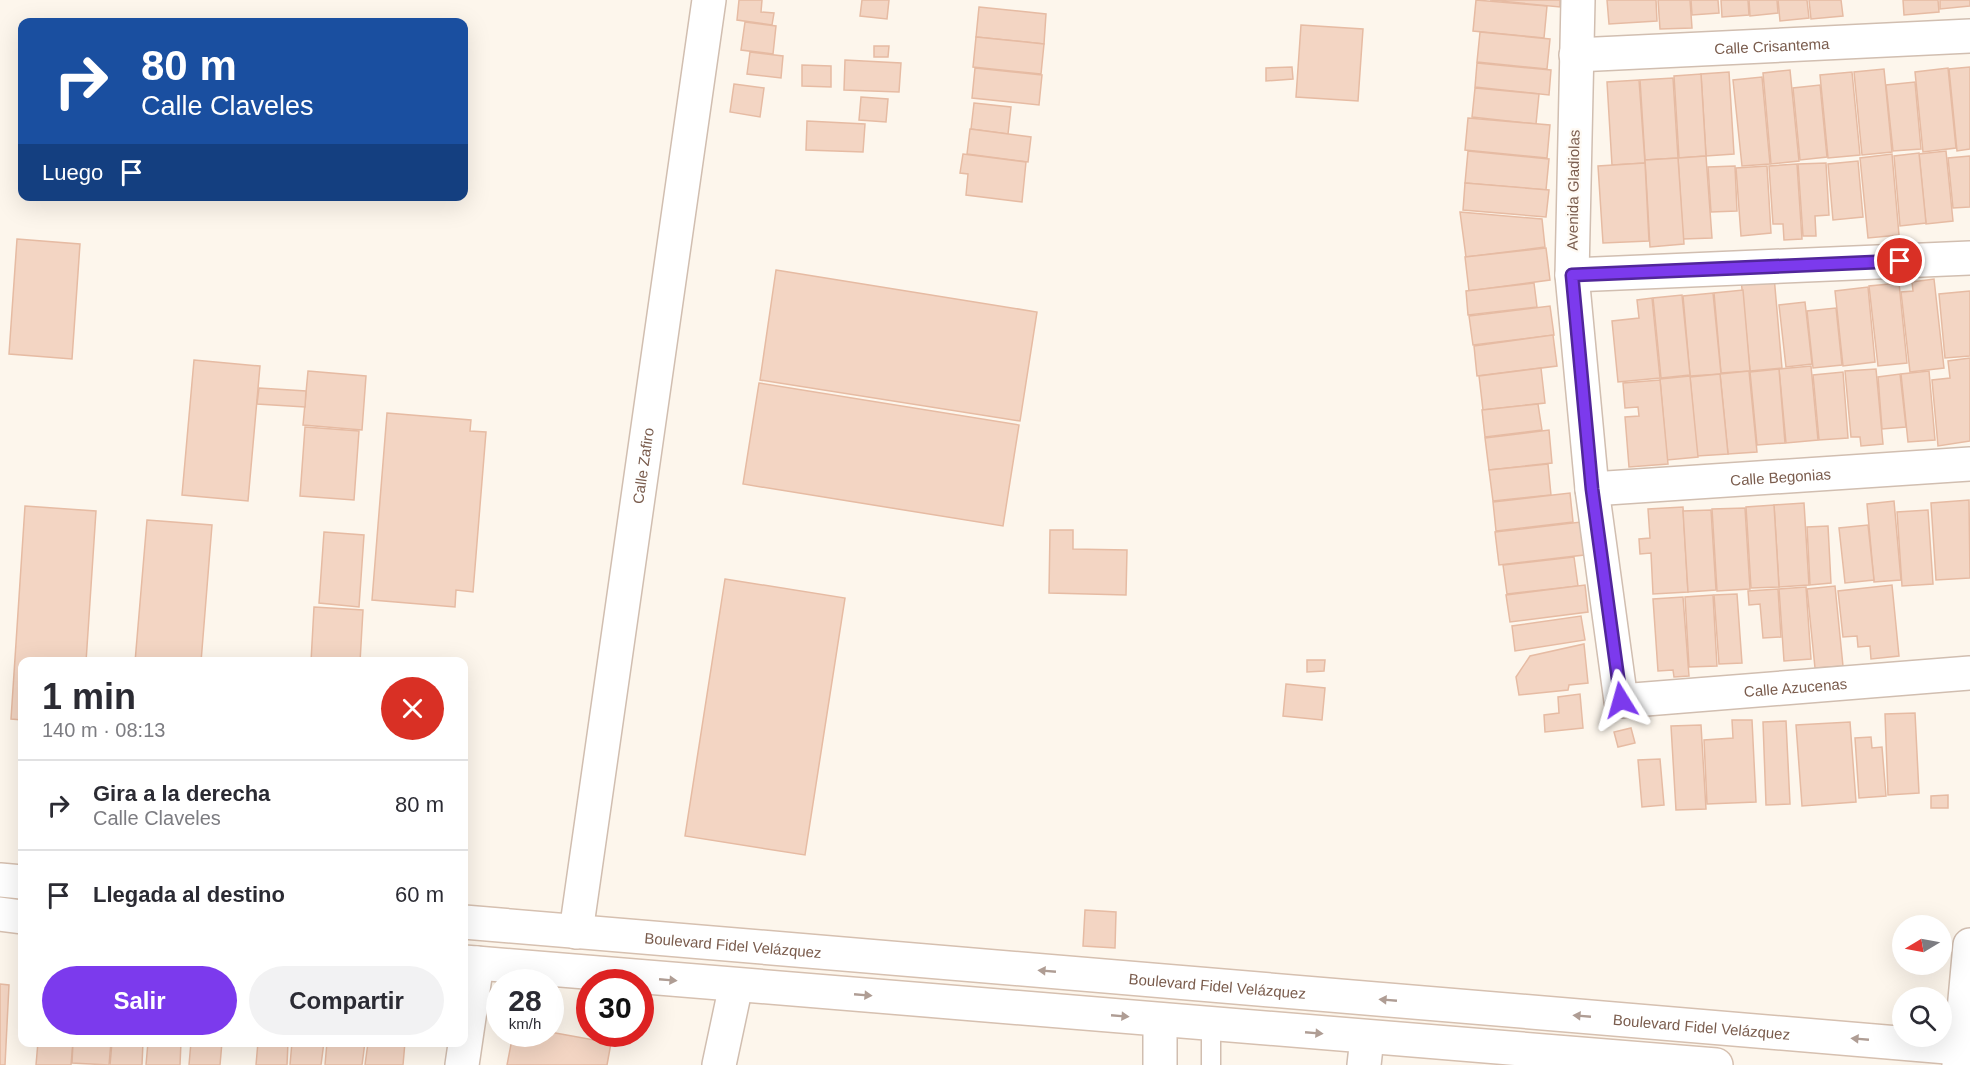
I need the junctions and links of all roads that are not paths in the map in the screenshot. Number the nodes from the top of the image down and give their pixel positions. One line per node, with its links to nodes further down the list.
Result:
1 (709, 0): 16 (street, Calle Zafiro)
2 (1578, 0): 4 (street, Avenida Gladiolas)
3 (1970, 36): 4 (street, Calle Crisantema)
4 (1576, 55): 6 (street, Avenida Gladiolas)
5 (1970, 258): 6 (street)
6 (1572, 275): 8 (street, Avenida Gladiolas)
7 (1970, 464): 8 (street, Calle Begonias)
8 (1592, 489): 10 (street, Avenida Gladiolas)
9 (1970, 673): 10 (street, Calle Azucenas)
10 (1621, 700)
11 (0, 880): 12 (street)
12 (18, 882)
13 (0, 914): 14 (street)
14 (18, 916)
15 (468, 922): 16 (street, Boulevard Fidel Velázquez)
16 (576, 932): 19 (street, Boulevard Fidel Velázquez, one-way to 16)
17 (1970, 945): 27 (street)
18 (470, 963): 20 (street, one-way to 20); 21 (street)
19 (1089, 975): 22 (street); 27 (street, Boulevard Fidel Velázquez, one-way to 19)
20 (736, 985): 22 (street, one-way to 22); 29 (street)
21 (468, 988)
22 (1087, 1014): 23 (street, one-way to 23)
23 (1160, 1020): 24 (street); 30 (street)
24 (1211, 1023): 26 (street, one-way to 26); 31 (lane)
25 (463, 1047): 28 (street)
26 (1366, 1051): 32 (street)
27 (1963, 1054)
28 (462, 1065)
29 (719, 1065)
30 (1160, 1065)
31 (1211, 1065)
32 (1716, 1065)

